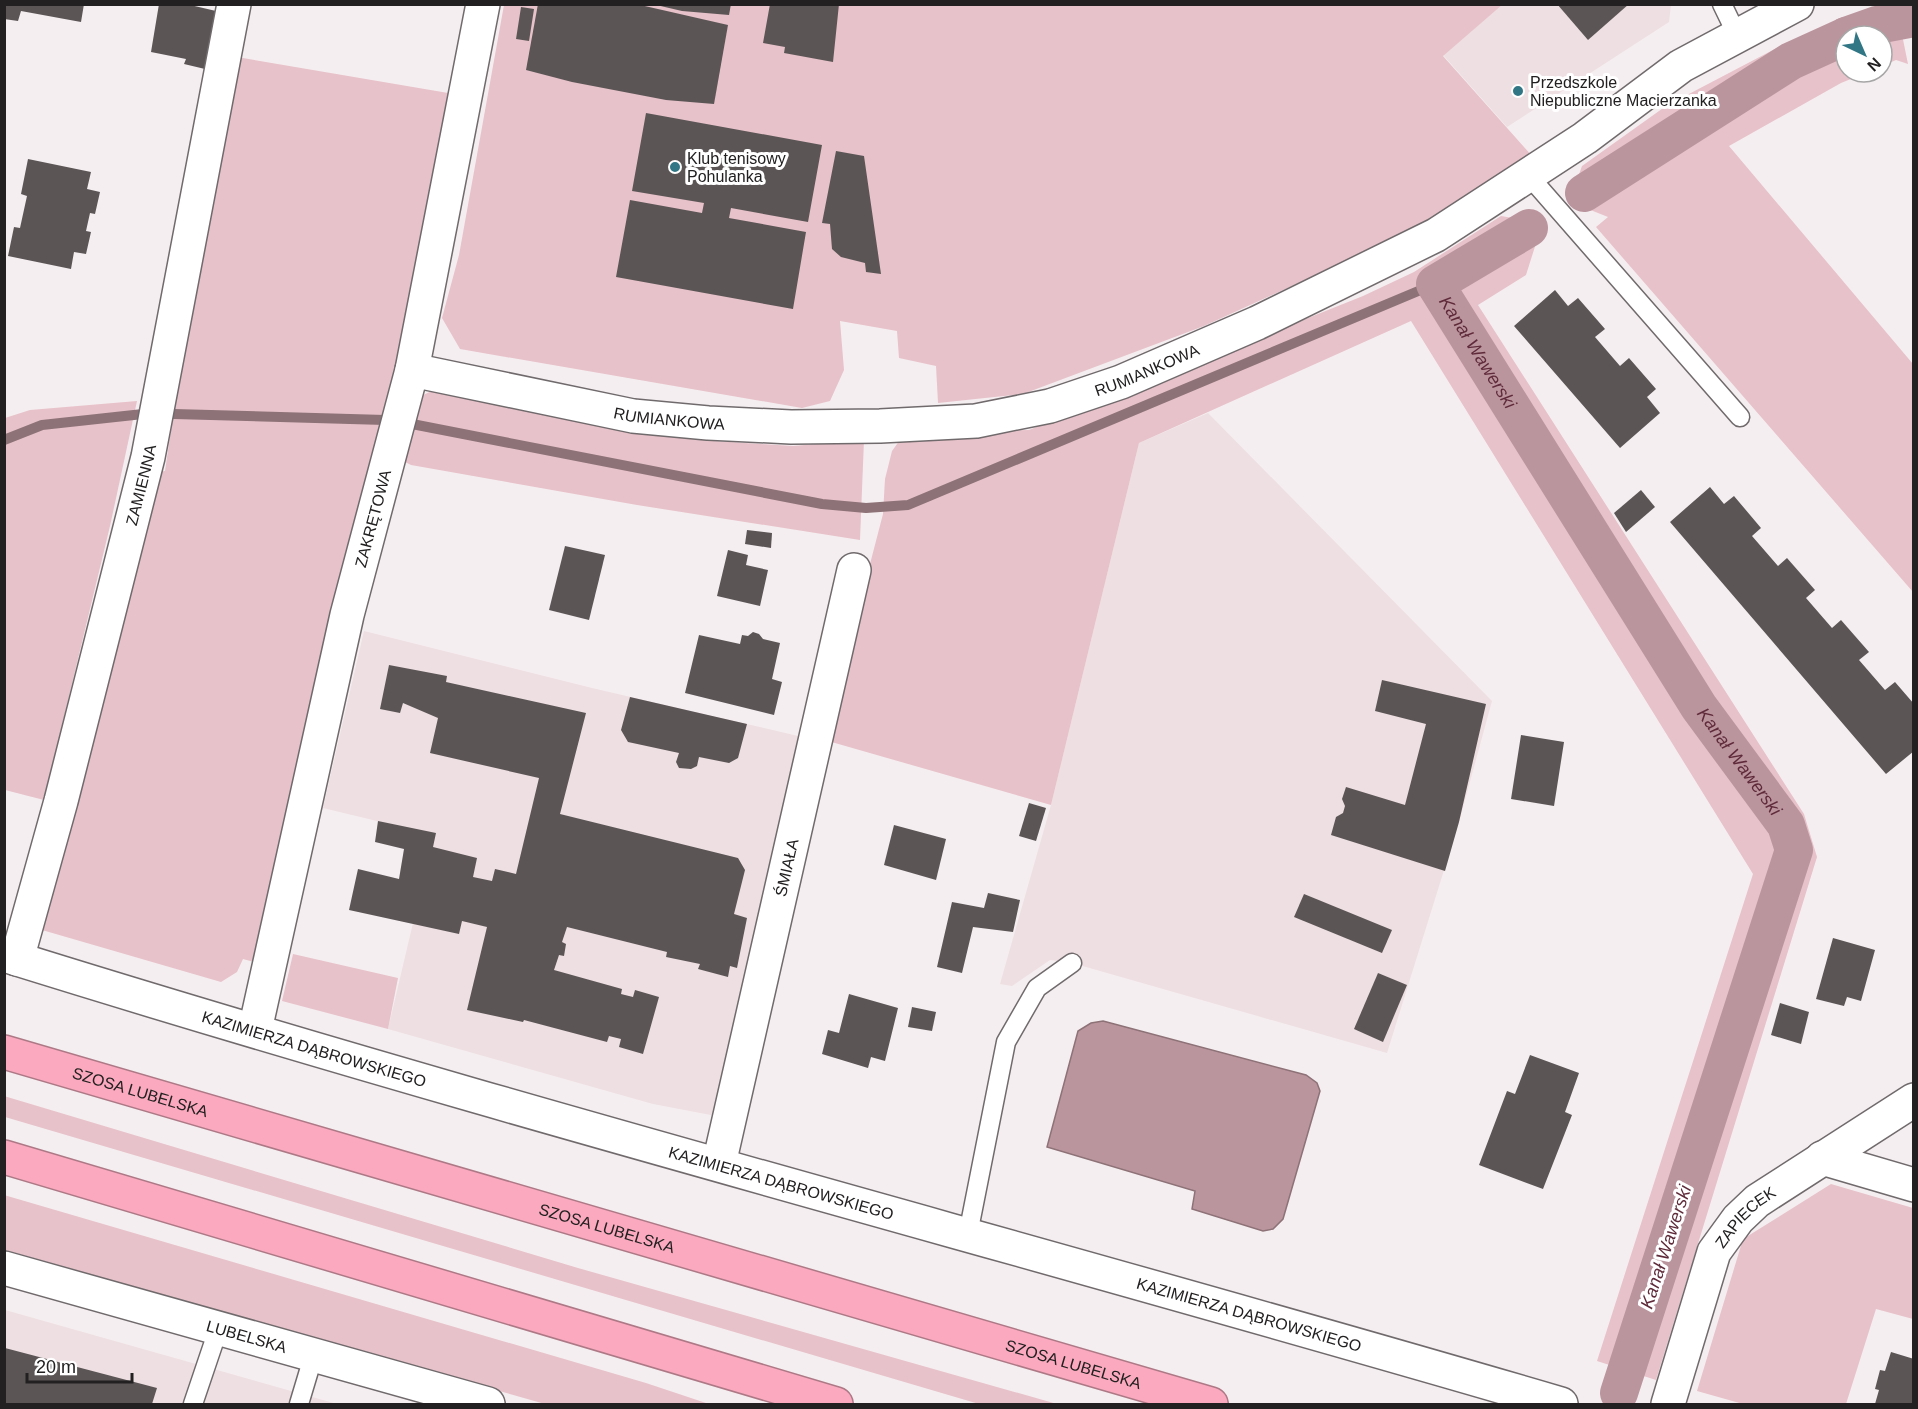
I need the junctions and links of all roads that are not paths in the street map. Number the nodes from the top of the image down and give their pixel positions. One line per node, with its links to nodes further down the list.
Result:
1 (234, 4): 10 (street, ZAMIENNA)
2 (483, 4): 7 (street, ZAKRĘTOWA)
3 (1722, 4): 5 (lane)
4 (1797, 4): 5 (street, RUMIANKOWA)
5 (1737, 35): 6 (street, RUMIANKOWA)
6 (1528, 175): 7 (street, RUMIANKOWA); 8 (lane)
7 (412, 370): 12 (street, ZAKRĘTOWA)
8 (1740, 417)
9 (854, 570): 17 (street, ŚMIAŁA)
10 (11, 957): 12 (street, KAZIMIERZA DĄBROWSKIEGO)
11 (1072, 963): 19 (lane)
12 (255, 1030): 17 (street, KAZIMIERZA DĄBROWSKIEGO)
13 (4, 1052): 27 (highway, SZOSA LUBELSKA)
14 (1914, 1100): 16 (street, ZAPIECEK)
15 (4, 1157): 26 (highway)
16 (1822, 1158): 18 (street); 29 (street, ZAPIECEK)
17 (718, 1164): 19 (street, KAZIMIERZA DĄBROWSKIEGO)
18 (1914, 1185)
19 (968, 1234): 28 (street, KAZIMIERZA DĄBROWSKIEGO)
20 (4, 1268): 21 (street, LUBELSKA)
21 (219, 1327): 22 (street, LUBELSKA); 23 (lane)
22 (314, 1354): 24 (lane); 25 (street, LUBELSKA)
23 (193, 1404)
24 (299, 1404)
25 (488, 1404)
26 (836, 1404)
27 (1211, 1404)
28 (1561, 1404)
29 (1668, 1404)

